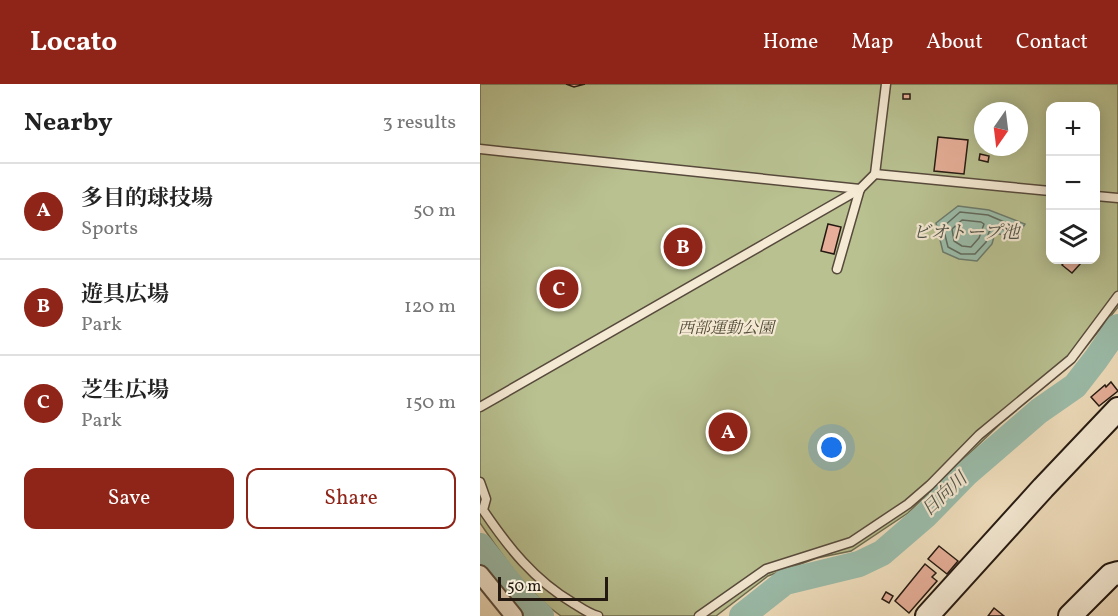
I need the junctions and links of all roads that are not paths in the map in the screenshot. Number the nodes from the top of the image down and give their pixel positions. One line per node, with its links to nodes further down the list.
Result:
1 (886, 84): 3 (lane)
2 (480, 149): 4 (lane)
3 (875, 174): 4 (lane); 5 (lane)
4 (860, 189): 8 (lane); 10 (lane)
5 (1046, 191)
6 (1100, 196): 7 (lane)
7 (1118, 198)
8 (837, 269)
9 (1118, 296): 18 (lane)
10 (480, 407)
11 (1118, 409): 19 (street)
12 (480, 482): 13 (lane)
13 (481, 508): 17 (lane)
14 (1118, 573): 20 (street)
15 (480, 574): 16 (street)
16 (514, 616)
17 (598, 616)
18 (699, 616)
19 (927, 616)
20 (1070, 616)

